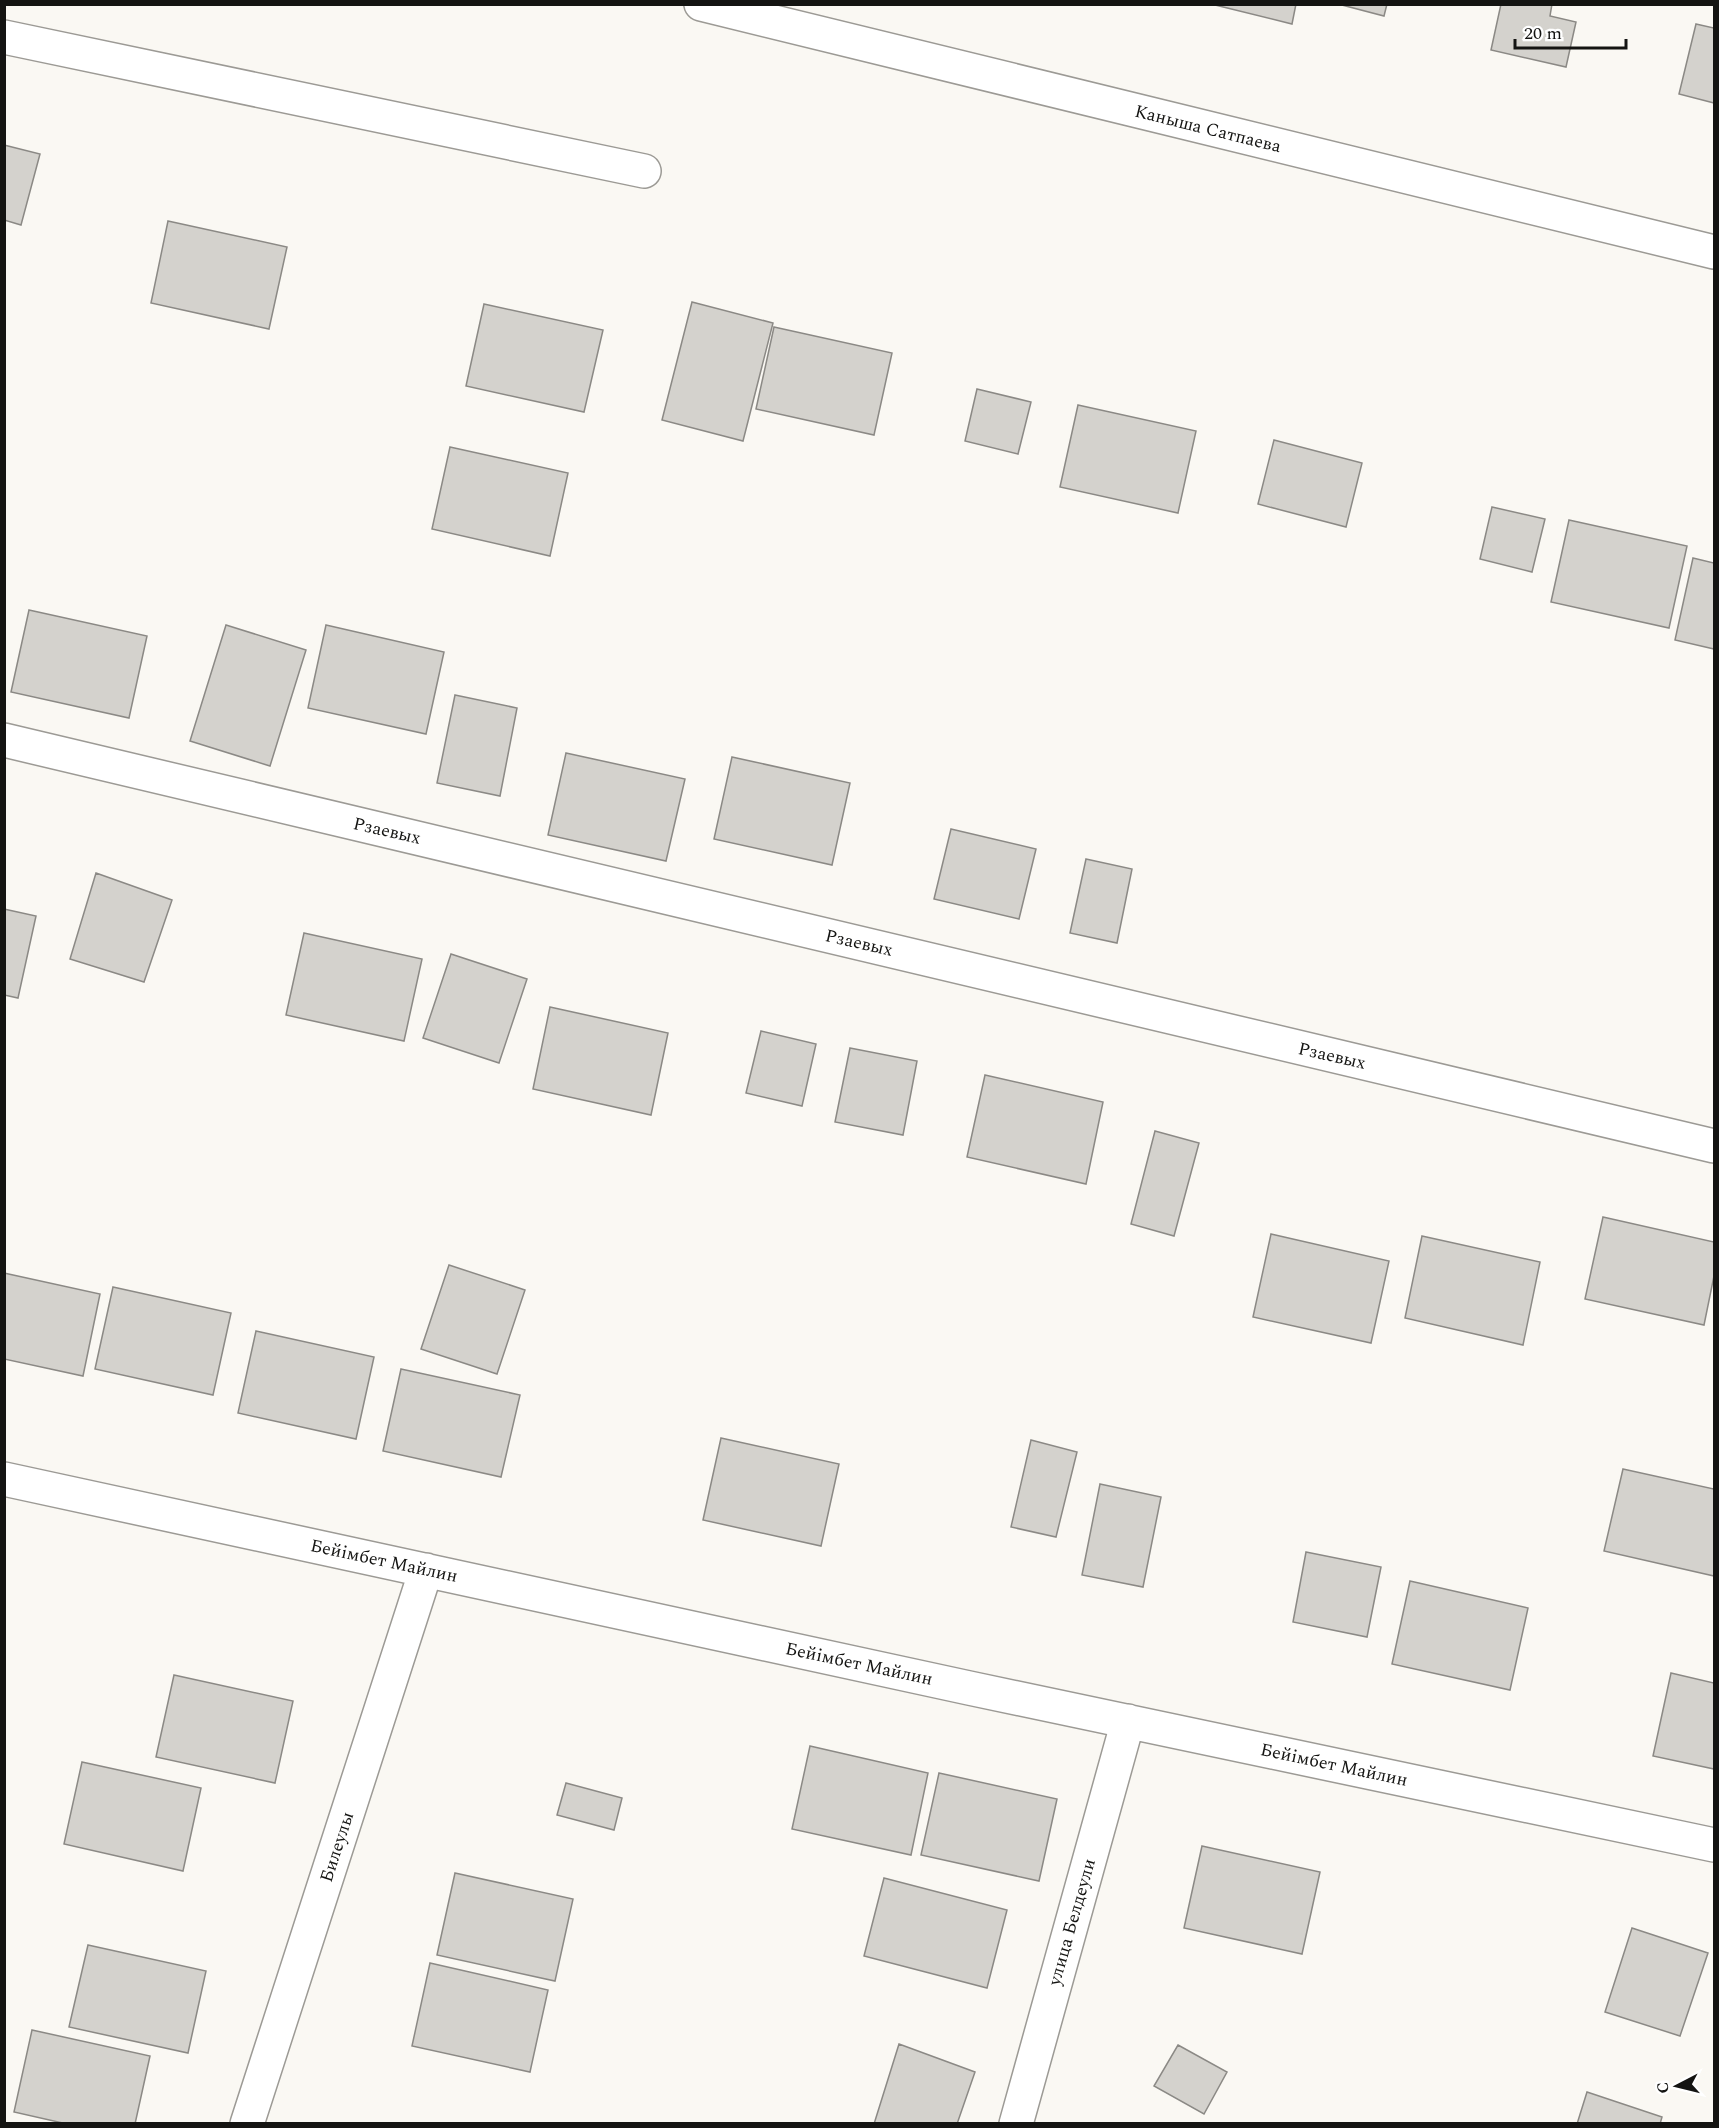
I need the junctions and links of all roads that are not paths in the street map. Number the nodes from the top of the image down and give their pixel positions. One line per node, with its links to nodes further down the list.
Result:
1 (701, 4): 4 (street, Каныша Сатпаева)
2 (4, 37): 3 (street)
3 (644, 171)
4 (1714, 252)
5 (4, 740): 6 (street, Рзаевых)
6 (1714, 1146)
7 (4, 1479): 8 (street, Бейімбет Майлин)
8 (426, 1570): 9 (street, Бейімбет Майлин); 11 (street, Билеулы)
9 (1128, 1722): 10 (street, Бейімбет Майлин); 12 (street, улица Белдеули)
10 (1714, 1845)
11 (247, 2124)
12 (1016, 2124)

